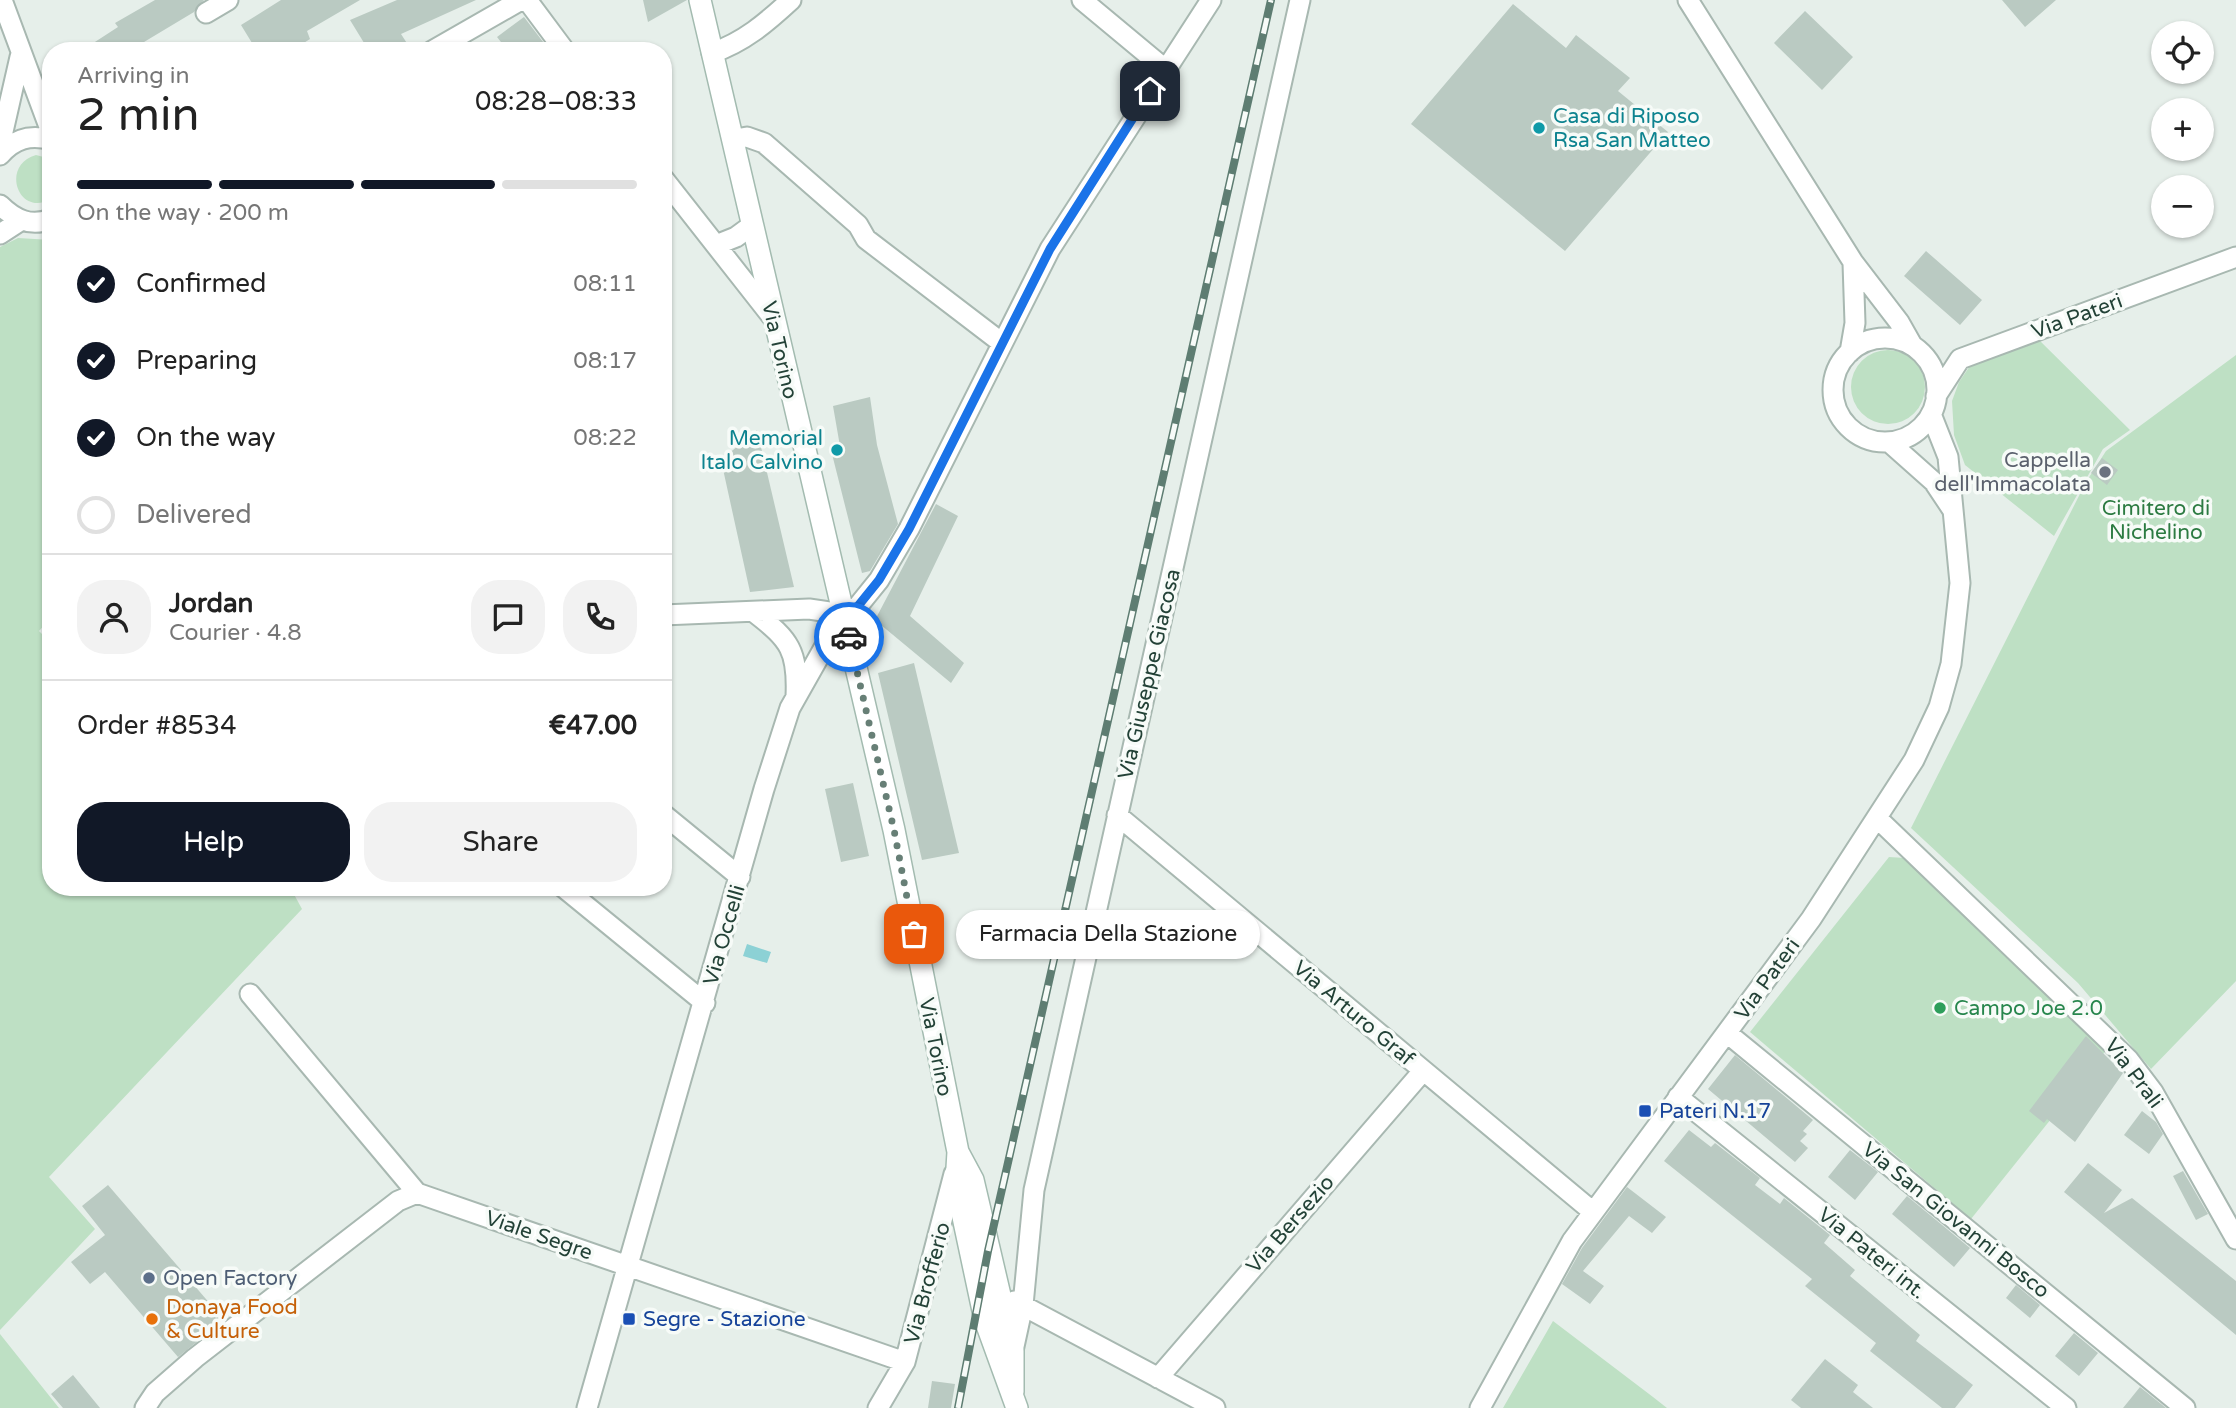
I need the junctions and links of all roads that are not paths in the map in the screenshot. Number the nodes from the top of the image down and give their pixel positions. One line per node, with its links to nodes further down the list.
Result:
1 (2, 0): 15 (street)
2 (228, 0): 11 (street)
3 (520, 0): 12 (street)
4 (527, 0): 13 (street)
5 (700, 0): 14 (main road, Via Torino)
6 (791, 0): 14 (street)
7 (1082, 0): 16 (street)
8 (1211, 0): 16 (street)
9 (1300, 0): 42 (street, Via Giuseppe Giacosa)
10 (1688, 0): 29 (street, Via Pateri)
11 (206, 13)
12 (448, 42)
13 (558, 42)
14 (712, 53): 19 (main road, Via Torino)
15 (20, 57): 17 (street); 20 (street)
16 (1165, 69): 31 (street)
17 (42, 110)
18 (42, 139): 20 (street)
19 (735, 139): 25 (main road, Via Torino); 31 (street)
20 (1, 154)
21 (672, 190): 27 (street)
22 (0, 205): 23 (street)
23 (20, 220): 24 (street); 26 (street)
24 (42, 221)
25 (751, 226): 27 (street); 30 (main road, Via Torino)
26 (0, 234)
27 (716, 246): 30 (street)
28 (2236, 257): 34 (street, Via Pateri)
29 (1853, 262): 32 (street, Via Pateri); 33 (street, Via Pateri)
30 (773, 318): 39 (main road, Via Torino)
31 (1002, 343): 39 (street)
32 (1850, 352): 33 (street); 36 (street, Via Pateri)
33 (1919, 352): 34 (street); 35 (street, Via Pateri)
34 (1960, 359): 35 (street)
35 (1933, 405): 36 (street); 37 (street, Via Pateri)
36 (1889, 442): 37 (street, Via Pateri)
37 (1955, 514): 43 (street, Via Pateri)
38 (755, 613): 39 (street); 40 (street); 41 (street)
39 (843, 614): 41 (street, Via Occelli); 52 (main road, Via Torino)
40 (672, 615)
41 (796, 696): 45 (street, Via Occelli)
42 (1116, 815): 50 (street, Via Arturo Graf); 58 (street, Via Giuseppe Giacosa)
43 (1877, 818): 49 (street, Via Pateri); 55 (street, Via Prali)
44 (672, 821): 45 (street)
45 (740, 877): 48 (street, Via Occelli)
46 (574, 896): 48 (street)
47 (250, 994): 53 (street)
48 (705, 1003): 56 (street, Via Occelli)
49 (1727, 1033): 51 (street, Via Pateri); 69 (street, Via San Giovanni Bosco)
50 (1423, 1071): 54 (street, Via Arturo Graf); 61 (street, Via Bersezio)
51 (1678, 1097): 54 (street, Via Pateri); 68 (street, Via Pateri int.)
52 (958, 1152): 57 (main road, Via Torino); 60 (street, Via Brofferio); 62 (main road, Via Torino)
53 (417, 1193): 56 (street, Viale Segre); 63 (street)
54 (1592, 1211): 67 (street, Via Pateri)
55 (2236, 1239)
56 (630, 1266): 60 (street, Viale Segre); 64 (street, Via Occelli)
57 (1000, 1294): 58 (street); 59 (main road, Via Torino)
58 (1023, 1305): 59 (street, Via Giuseppe Giacosa); 61 (street)
59 (1013, 1351): 62 (main road, Via Torino)
60 (905, 1362): 65 (street, Via Brofferio)
61 (1158, 1378): 66 (street)
62 (1015, 1400)
63 (145, 1408)
64 (587, 1408)
65 (878, 1408)
66 (1215, 1408)
67 (1480, 1408)
68 (2066, 1408)
69 (2185, 1408)

